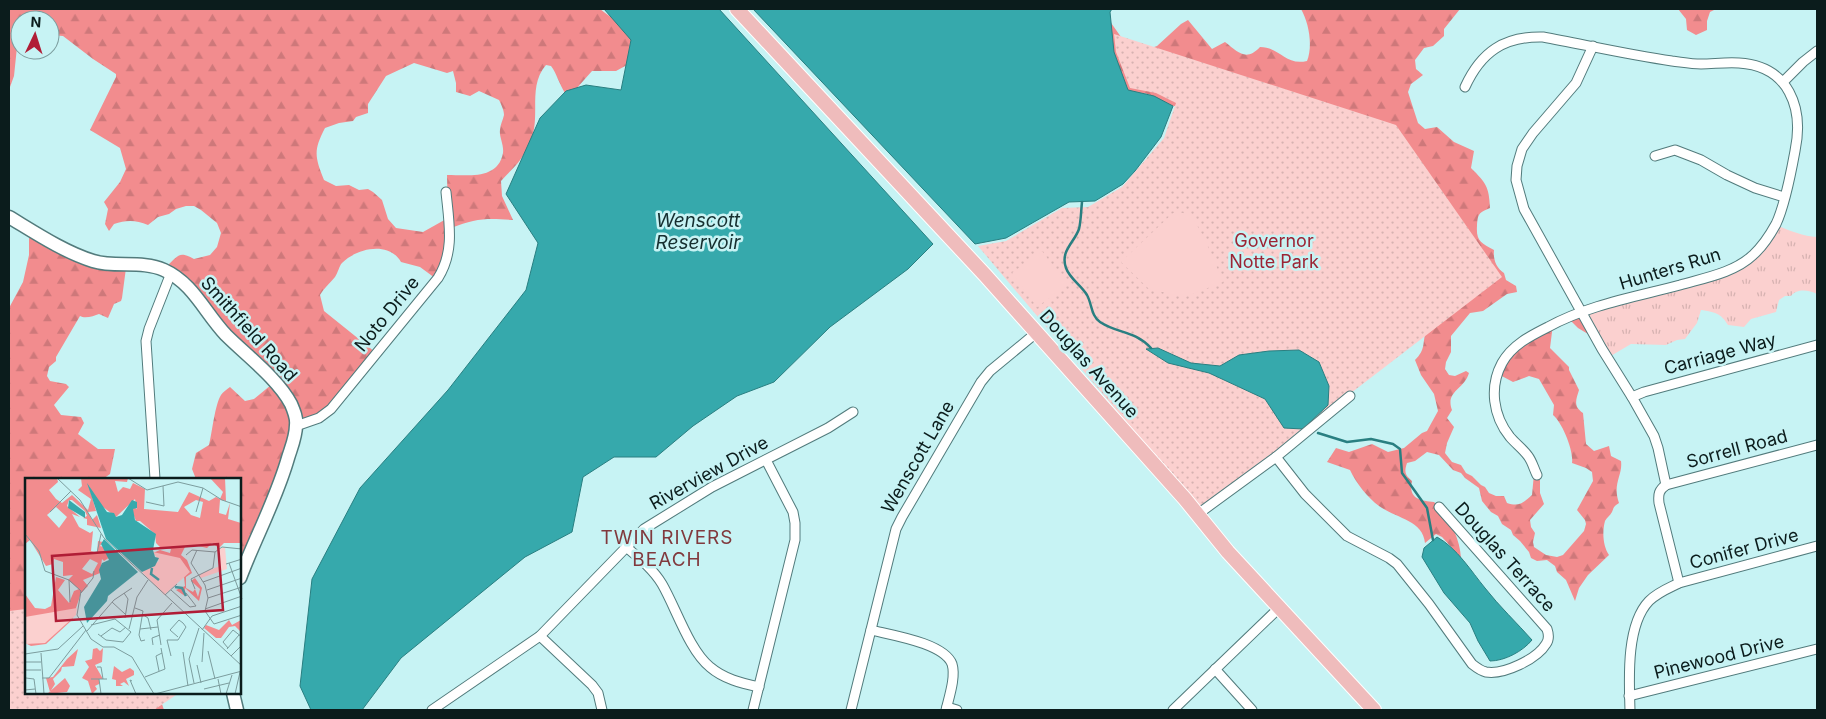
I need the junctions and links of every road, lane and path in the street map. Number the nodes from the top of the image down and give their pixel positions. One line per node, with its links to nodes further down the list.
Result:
1 (737, 9): 12 (main road, Douglas Avenue)
2 (1593, 46): 4 (street, Hunters Run); 5 (street, Hunters Run); 11 (street)
3 (1817, 51): 4 (street)
4 (1783, 82): 8 (street, Hunters Run)
5 (1465, 87)
6 (1655, 156): 8 (street)
7 (446, 192): 17 (street, Noto Drive)
8 (1784, 197): 11 (street, Hunters Run)
9 (9, 217): 10 (street, Smithfield Road)
10 (171, 273): 17 (street, Smithfield Road); 22 (street)
11 (1581, 312): 15 (street); 21 (street, Hunters Run)
12 (1036, 333): 25 (main road, Douglas Avenue); 31 (street, Wenscott Lane)
13 (1817, 345): 15 (street, Carriage Way)
14 (1350, 396): 19 (street)
15 (1632, 397): 23 (street)
16 (853, 412): 20 (street, Riverview Drive)
17 (296, 426): 28 (street, Smithfield Road)
18 (1817, 444): 23 (street, Sorrell Road)
19 (1276, 457): 24 (street, Douglas Terrace); 25 (street)
20 (766, 460): 26 (street, Riverview Drive); 35 (street)
21 (1537, 475)
22 (155, 478)
23 (1666, 485): 29 (street)
24 (1439, 507)
25 (1198, 514): 30 (main road, Douglas Avenue)
26 (625, 546): 32 (street, Riverview Drive); 35 (street)
27 (1817, 546): 29 (street, Conifer Drive)
28 (241, 576)
29 (1679, 583): 37 (street, Conifer Drive)
30 (1279, 608): 34 (street); 47 (main road, Douglas Avenue)
31 (871, 630): 38 (street); 43 (street, Wenscott Lane)
32 (540, 636): 40 (street, Riverview Drive); 41 (street)
33 (1817, 649): 37 (street, Pinewood Drive)
34 (1216, 669): 45 (street); 46 (street)
35 (759, 687): 42 (street)
36 (233, 694): 39 (street)
37 (1630, 696): 48 (street, Conifer Drive)
38 (946, 709): 44 (street)
39 (237, 710)
40 (432, 710)
41 (602, 710)
42 (753, 710)
43 (851, 710)
44 (957, 710)
45 (1173, 710)
46 (1252, 710)
47 (1374, 710)
48 (1630, 710)

